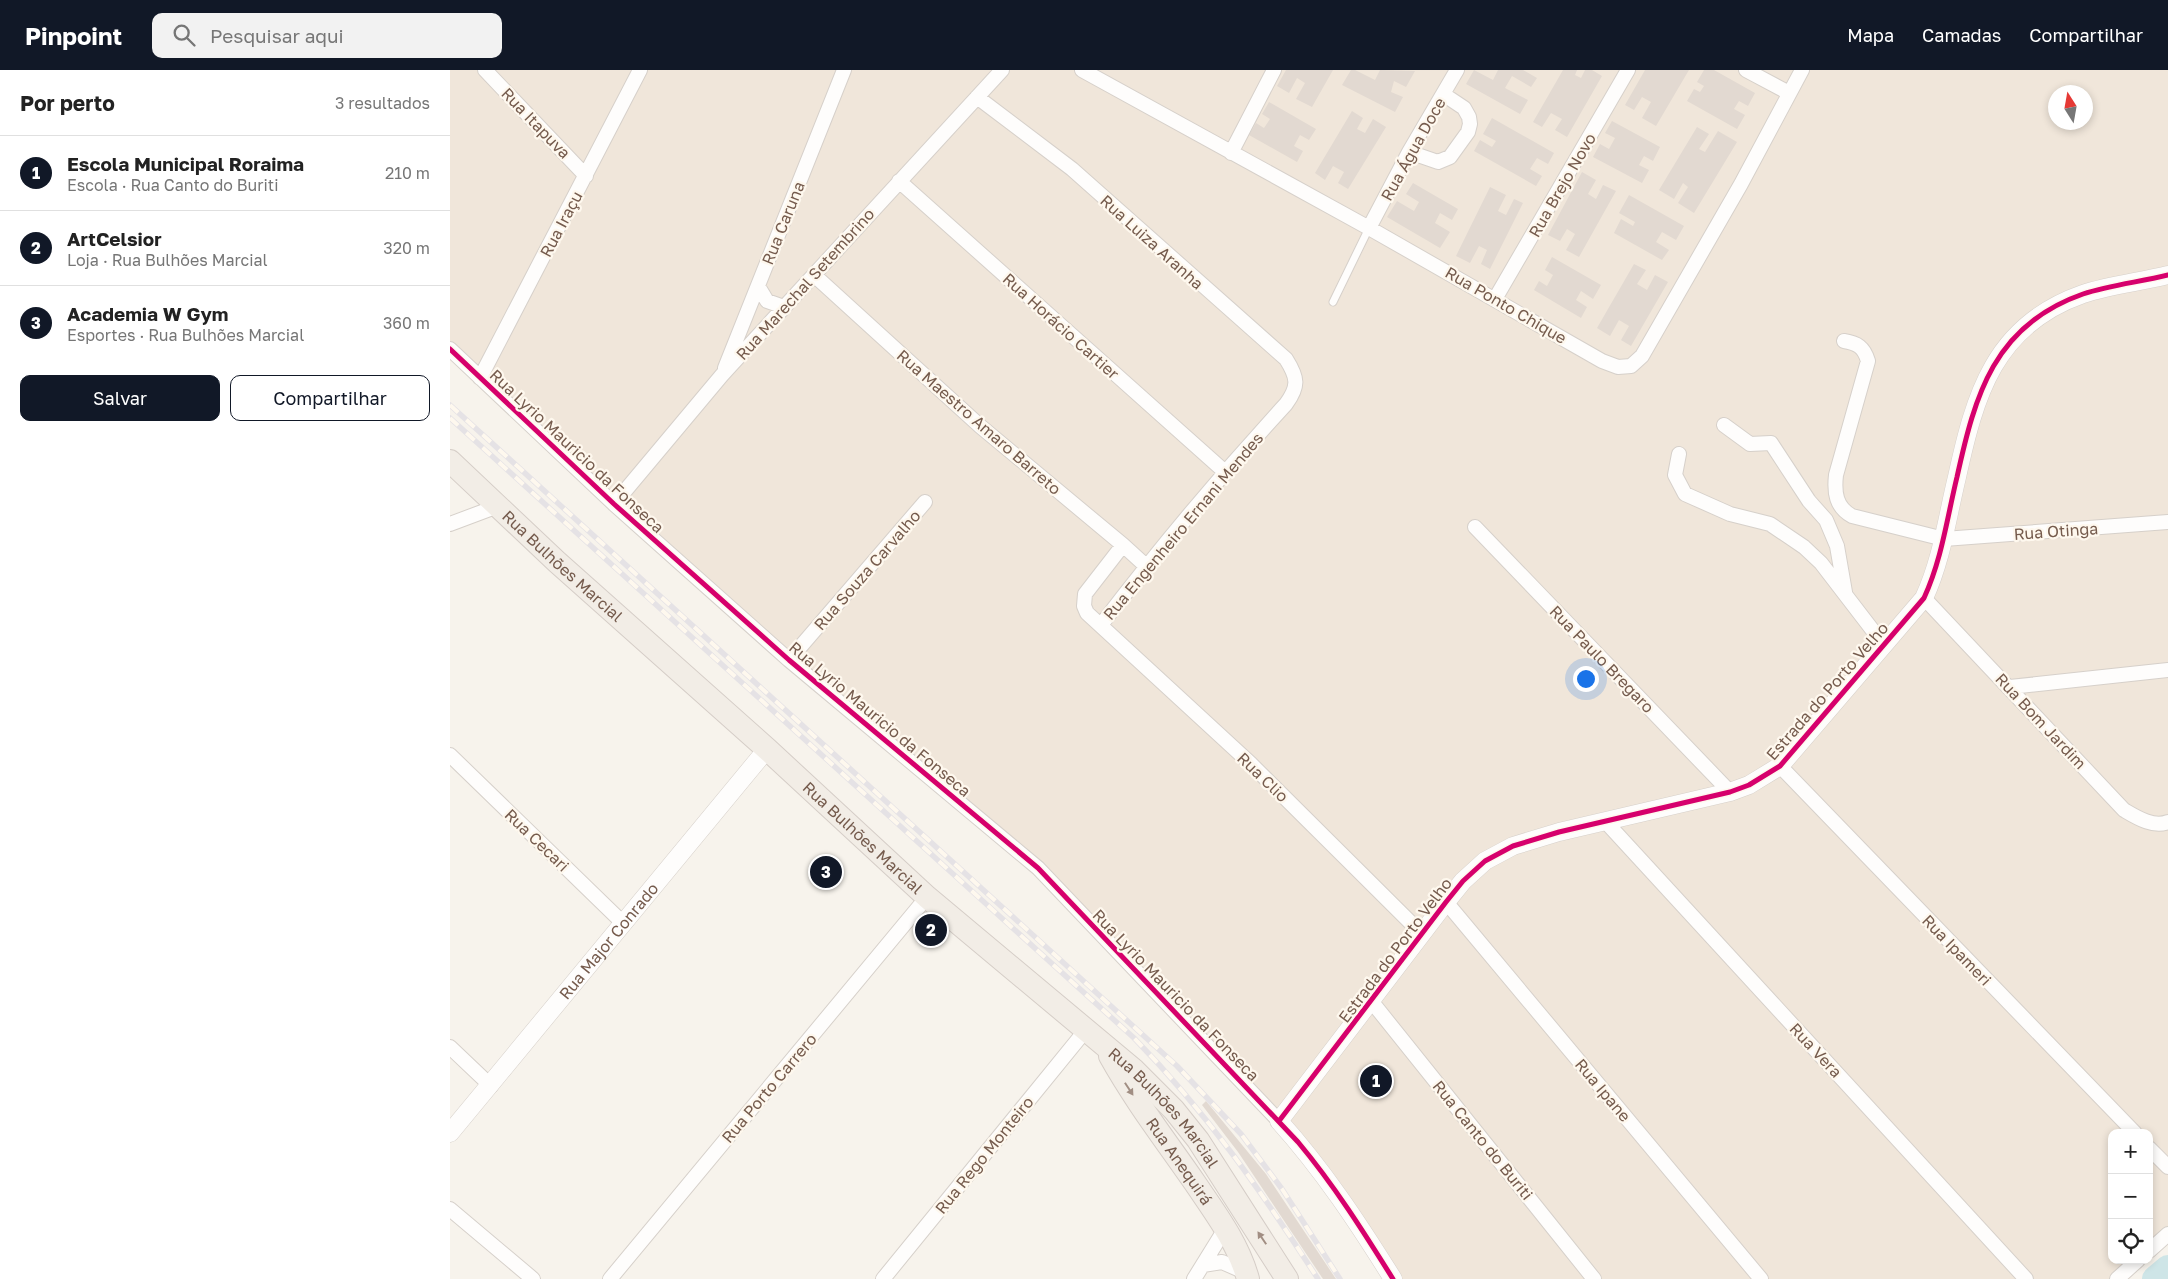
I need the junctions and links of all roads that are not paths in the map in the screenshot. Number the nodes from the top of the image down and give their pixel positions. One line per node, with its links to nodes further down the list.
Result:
1 (485, 70): 16 (street, Rua Itapuva)
2 (640, 70): 16 (street, Rua Iraçu)
3 (844, 70): 21 (street, Rua Caruna)
4 (1002, 70): 13 (street, Rua Marechal Setembrino)
5 (1082, 70): 15 (street, Rua Ponto Chique)
6 (1274, 70): 15 (street)
7 (1458, 70): 12 (street, Rua Água Doce)
8 (1628, 70): 22 (street, Rua Brejo Novo)
9 (1746, 70): 11 (street)
10 (1802, 70): 11 (street, Rua Ponto Chique)
11 (1789, 93): 22 (street, Rua Ponto Chique)
12 (1443, 94): 14 (street, Rua Água Doce); 14 (street)
13 (977, 97): 17 (street, Rua Marechal Setembrino); 29 (street, Rua Luiza Aranha)
14 (1409, 152): 18 (street, Rua Água Doce)
15 (1231, 153): 18 (street, Rua Ponto Chique)
16 (586, 176): 28 (street, Rua Iraçu)
17 (899, 181): 20 (street, Rua Marechal Setembrino); 33 (street, Rua Horácio Cartier)
18 (1369, 228): 22 (street, Rua Ponto Chique); 23 (lane)
19 (2168, 275): 40 (street, Estrada do Porto Velho)
20 (814, 276): 24 (street, Rua Marechal Setembrino); 41 (street, Rua Maestro Amaro Barreto)
21 (758, 286): 24 (street); 27 (street, Rua Caruna)
22 (1495, 299)
23 (1333, 302)
24 (784, 308): 27 (street, Rua Marechal Setembrino)
25 (1844, 341): 40 (street, Rua Otinga)
26 (450, 349): 28 (street, Rua Lyrio Mauricio da Fonseca)
27 (722, 376): 35 (street, Rua Marechal Setembrino)
28 (480, 378): 35 (street, Rua Lyrio Mauricio da Fonseca)
29 (1286, 404): 33 (street, Rua Engenheiro Ernani Mendes)
30 (1724, 425): 43 (street)
31 (1679, 454): 43 (street)
32 (450, 461): 36 (main road, Rua Bulhões Marcial)
33 (1224, 471): 42 (street, Rua Engenheiro Ernani Mendes)
34 (925, 502): 47 (street, Rua Souza Carvalho)
35 (614, 504): 47 (street, Rua Lyrio Mauricio da Fonseca)
36 (498, 506): 38 (street); 50 (main road, Rua Bulhões Marcial)
37 (2168, 522): 40 (street, Rua Otinga)
38 (450, 524)
39 (1475, 527): 53 (street, Rua Paulo Bregaro)
40 (1944, 539): 44 (street, Estrada do Porto Velho)
41 (1123, 545): 42 (street, Rua Maestro Amaro Barreto); 45 (street, Rua Clio)
42 (1146, 566): 45 (street, Rua Engenheiro Ernani Mendes)
43 (1846, 596): 46 (street)
44 (1924, 598): 46 (street, Estrada do Porto Velho); 49 (street, Rua Bom Jardim)
45 (1101, 625): 59 (street, Rua Clio)
46 (1884, 645): 52 (street, Estrada do Porto Velho)
47 (789, 660): 65 (street, Rua Lyrio Mauricio da Fonseca)
48 (2168, 670): 49 (street)
49 (2010, 687): 55 (street, Rua Bom Jardim)
50 (767, 749): 56 (main road, Rua Bulhões Marcial); 58 (street, Rua Major Conrado)
51 (450, 755): 58 (street, Rua Cecari)
52 (1780, 766): 53 (street, Estrada do Porto Velho); 66 (street, Rua Ipameri)
53 (1730, 792): 54 (street, Estrada do Porto Velho)
54 (1605, 821): 57 (street, Estrada do Porto Velho); 85 (street, Rua Vera)
55 (2168, 822)
56 (927, 898): 61 (main road, Rua Bulhões Marcial); 78 (street, Rua Porto Carrero)
57 (1446, 902): 59 (street, Estrada do Porto Velho); 84 (street, Rua Ipane)
58 (624, 924): 64 (street, Rua Major Conrado)
59 (1422, 934): 60 (street, Estrada do Porto Velho)
60 (1372, 1002): 65 (street, Estrada do Porto Velho); 83 (street, Rua Canto do Buriti)
61 (1085, 1031): 63 (main road, Rua Bulhões Marcial); 79 (street, Rua Rego Monteiro)
62 (450, 1047): 64 (street)
63 (1104, 1047): 71 (main road, Rua Anequirá, one-way to 71); 81 (main road, Rua Bulhões Marcial, one-way to 63)
64 (491, 1086): 67 (street, Rua Major Conrado)
65 (1279, 1121): 82 (street)
66 (2131, 1129)
67 (450, 1133)
68 (2153, 1152): 69 (street)
69 (2168, 1167)
70 (450, 1209): 77 (street)
71 (1225, 1229): 75 (street); 76 (main road, Rua Anequirá)
72 (2168, 1234): 73 (street)
73 (2153, 1247)
74 (2134, 1264): 86 (street)
75 (1203, 1265): 76 (street); 80 (street)
76 (1248, 1276)
77 (533, 1279)
78 (610, 1279)
79 (884, 1279)
80 (1194, 1279)
81 (1288, 1279)
82 (1393, 1279)
83 (1594, 1279)
84 (1761, 1279)
85 (2026, 1279)
86 (2117, 1279)

